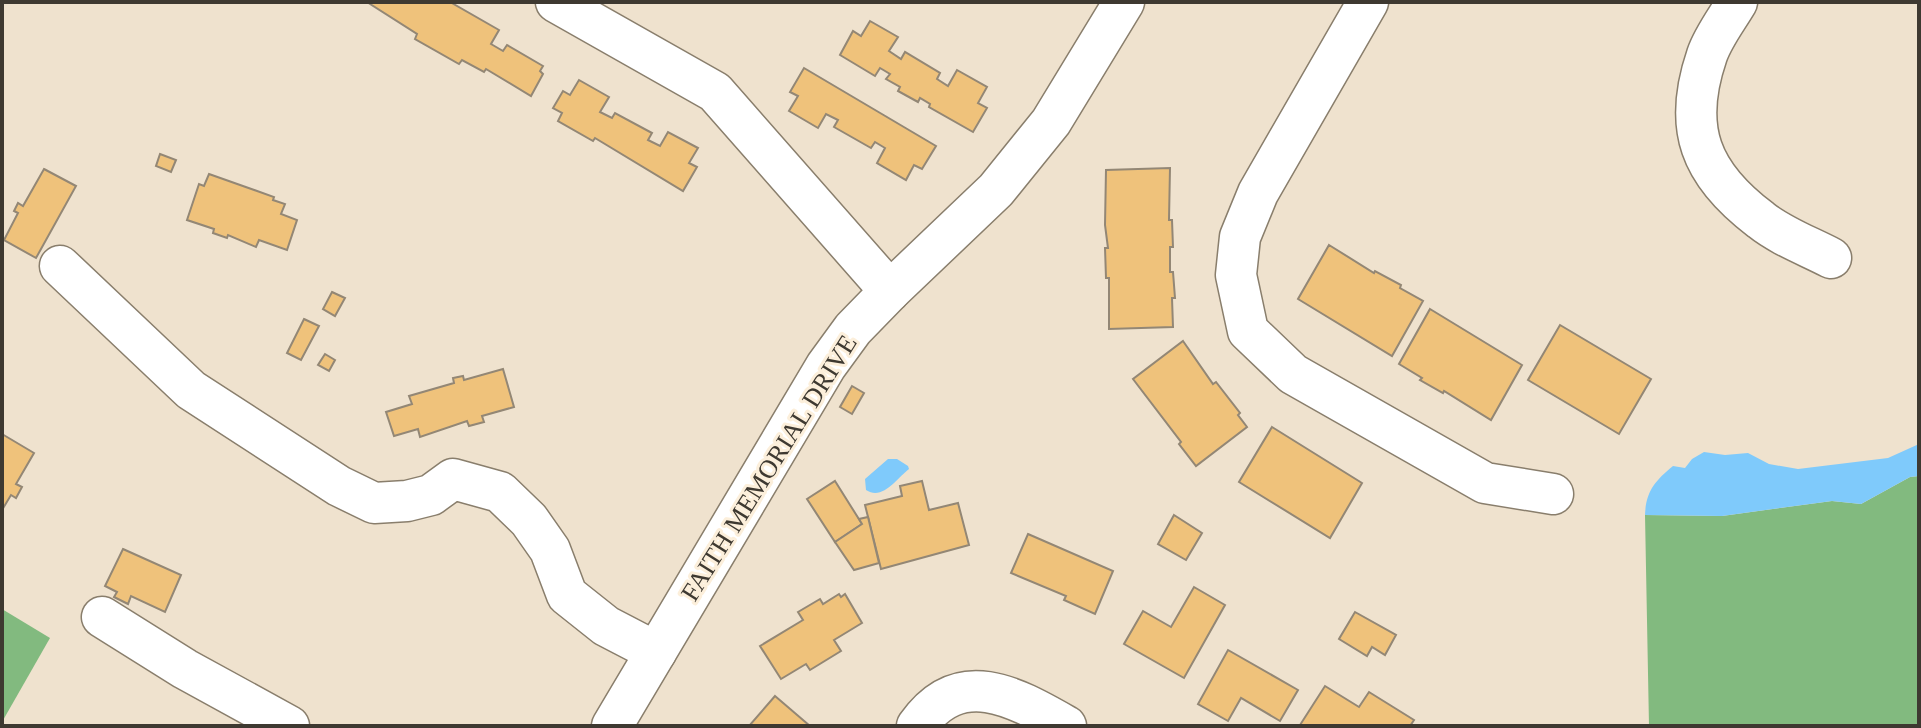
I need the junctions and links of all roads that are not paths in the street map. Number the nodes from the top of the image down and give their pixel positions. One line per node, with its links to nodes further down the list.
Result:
1 (556, 2): 7 (street)
2 (1124, 2): 7 (street, FAITH MEMORIAL DRIVE)
3 (1368, 2): 8 (street)
4 (1737, 2): 5 (street)
5 (1831, 258)
6 (60, 266): 10 (street)
7 (890, 291): 10 (street, FAITH MEMORIAL DRIVE)
8 (1553, 494)
9 (102, 617): 11 (street)
10 (656, 652): 12 (street, FAITH MEMORIAL DRIVE)
11 (289, 726)
12 (612, 726)
13 (917, 726): 14 (street)
14 (1066, 726)

